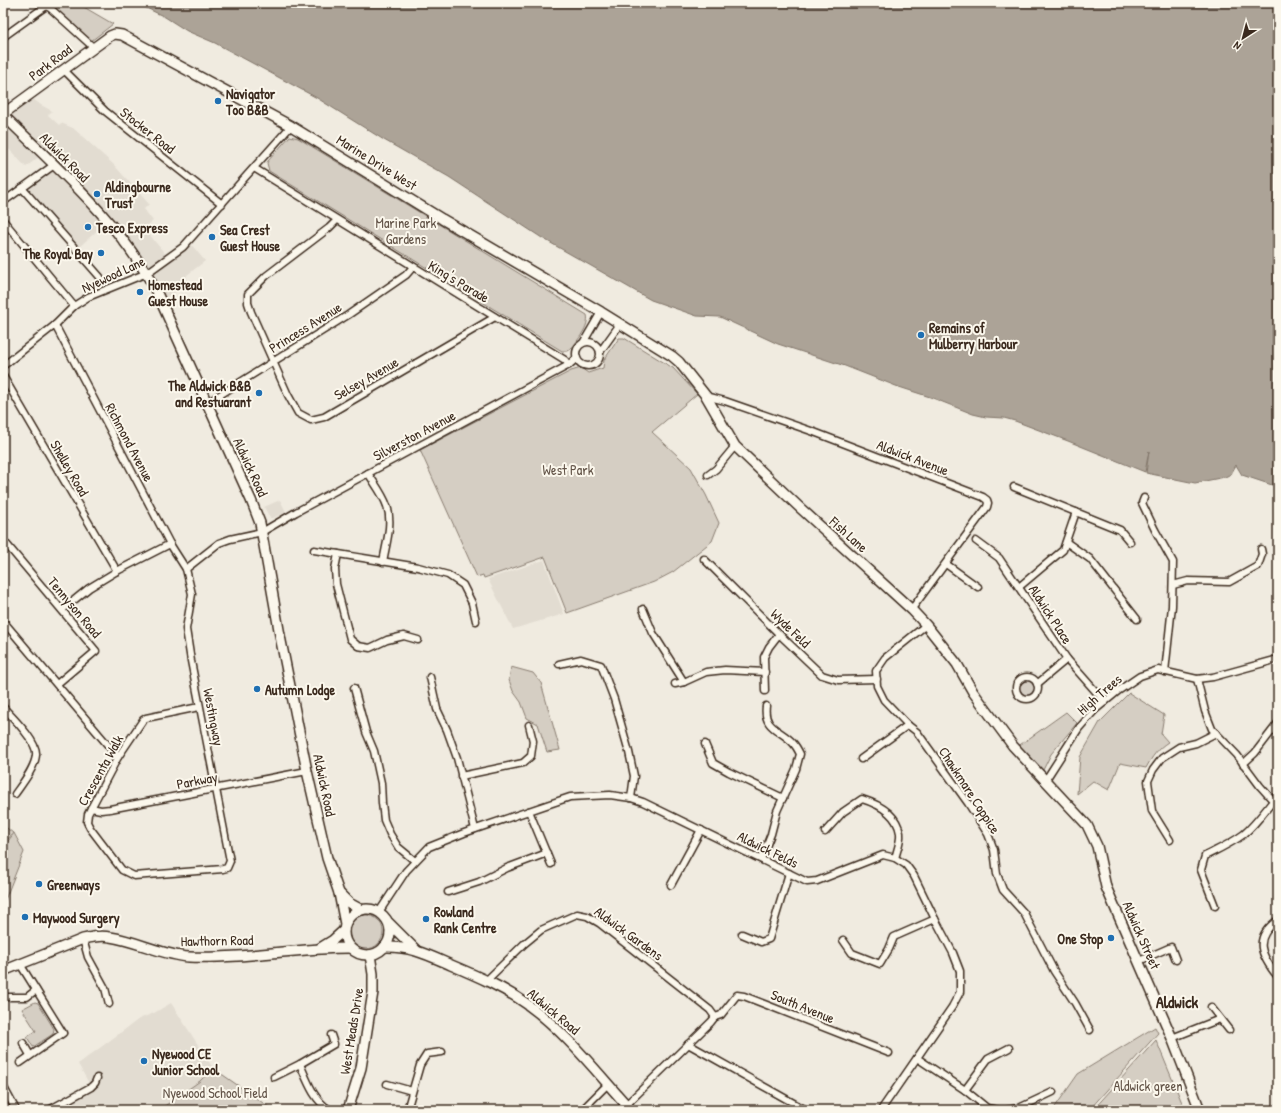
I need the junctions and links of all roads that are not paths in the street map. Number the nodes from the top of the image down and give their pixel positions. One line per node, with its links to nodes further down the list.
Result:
1 (114, 34): 3 (street, Park Road); 6 (street, Marine Drive West)
2 (3, 37): 3 (street)
3 (93, 47): 4 (street, Park Road)
4 (64, 70): 5 (street, Park Road); 11 (street, Stocker Road)
5 (3, 115): 7 (street, Aldwick Road)
6 (291, 126): 8 (street, Nyewood Lane); 18 (street, Marine Drive West)
7 (54, 165): 9 (street); 15 (street, Aldwick Road)
8 (254, 168): 11 (street, Nyewood Lane); 13 (street, King's Parade)
9 (22, 188): 10 (street); 16 (street)
10 (3, 202)
11 (222, 204): 15 (street, Nyewood Lane)
12 (3, 220): 17 (street)
13 (337, 220): 14 (street, King's Parade); 25 (street, Selsey Avenue)
14 (413, 267): 19 (street, King's Parade); 25 (street, Princess Avenue)
15 (147, 273): 17 (street, Nyewood Lane); 30 (street, Aldwick Road)
16 (100, 277)
17 (74, 306): 21 (street, Nyewood Lane)
18 (601, 312): 20 (street, Marine Drive West); 22 (street, Silverston Avenue)
19 (495, 317): 25 (street, Selsey Avenue); 26 (street, King's Parade)
20 (620, 324): 23 (street); 29 (street, Fish Lane)
21 (55, 325): 27 (street, Nyewood Lane); 42 (street, Richmond Avenue)
22 (583, 343): 23 (street); 24 (street, Silverston Avenue)
23 (600, 352): 24 (street)
24 (577, 358): 26 (street, Silverston Avenue)
25 (272, 361): 30 (street, Princess Avenue)
26 (569, 365): 32 (street, Silverston Avenue)
27 (3, 366)
28 (3, 376): 50 (street, Shelley Road)
29 (706, 396): 31 (street, Fish Lane); 48 (street, Aldwick Avenue)
30 (207, 403): 37 (street, Aldwick Road)
31 (735, 446): 33 (street); 60 (street, Fish Lane)
32 (368, 473): 37 (street, Silverston Avenue); 47 (street)
33 (708, 475)
34 (1014, 486): 36 (street)
35 (1144, 498): 51 (street)
36 (1076, 512): 40 (street); 41 (street)
37 (262, 532): 49 (street, Silverston Avenue); 89 (street, Aldwick Road)
38 (3, 540): 56 (street, Tennyson Road)
39 (976, 541): 53 (street, Aldwick Place)
40 (1066, 542): 53 (street); 57 (street)
41 (1130, 542)
42 (170, 544): 49 (street, Richmond Avenue); 50 (street)
43 (1261, 549): 51 (street)
44 (314, 550): 45 (street)
45 (338, 554): 47 (street); 62 (street)
46 (704, 559): 61 (street, Wyde Feld)
47 (383, 562): 59 (street)
48 (946, 564): 52 (street); 54 (street, Aldwick Avenue)
49 (186, 569): 80 (street, Westingway)
50 (117, 571): 56 (street)
51 (1173, 584): 67 (street)
52 (978, 587)
53 (1019, 587): 63 (street, Aldwick Place)
54 (914, 606)
55 (643, 609): 71 (street)
56 (62, 610): 72 (street, Tennyson Road)
57 (1137, 619)
58 (3, 620): 72 (street)
59 (476, 621)
60 (926, 625): 69 (street); 91 (street, Fish Lane)
61 (779, 634): 66 (street); 69 (street, Wyde Feld)
62 (418, 640)
63 (1067, 659): 74 (street); 77 (street, Aldwick Place)
64 (1278, 659): 70 (street)
65 (559, 664): 94 (street)
66 (764, 672): 71 (street); 76 (street)
67 (1164, 672): 70 (street, High Trees); 77 (street, High Trees)
68 (430, 677): 90 (street)
69 (877, 679): 83 (street, Chawkmare Coppice)
70 (1197, 679): 84 (street)
71 (684, 682): 73 (street)
72 (57, 684): 86 (street)
73 (675, 684)
74 (1037, 684)
75 (354, 688): 107 (street)
76 (766, 691)
77 (1105, 702): 91 (street, High Trees)
78 (766, 706): 95 (street)
79 (3, 707): 93 (street)
80 (199, 707): 86 (street, Crescenta Walk); 92 (street, Westingway)
81 (1278, 723): 88 (street)
82 (529, 725): 90 (street)
83 (908, 725): 87 (street); 141 (street, Chawkmare Coppice)
84 (1216, 733): 88 (street); 103 (street)
85 (705, 744): 95 (street)
86 (118, 757): 98 (street, Crescenta Walk)
87 (860, 759)
88 (1243, 764): 96 (street)
89 (307, 771): 92 (street, Parkway); 113 (street, Aldwick Road)
90 (461, 776): 100 (street)
91 (1045, 781): 130 (street, Aldwick Street)
92 (216, 789): 98 (street, Parkway); 109 (street, Westingway)
93 (15, 794)
94 (631, 798): 99 (street, Aldwick Felds); 101 (street, Aldwick Felds)
95 (783, 798): 106 (street)
96 (1273, 801): 97 (street); 114 (street)
97 (1278, 806)
98 (91, 808): 109 (street, Crescenta Walk)
99 (529, 812): 100 (street, Aldwick Felds); 104 (street)
100 (475, 830): 107 (street, Aldwick Felds)
101 (701, 830): 106 (street, Aldwick Felds); 111 (street)
102 (825, 832): 105 (street)
103 (1170, 840)
104 (547, 853): 108 (street); 112 (street)
105 (895, 858): 110 (street, Aldwick Felds); 117 (street)
106 (761, 859): 110 (street, Aldwick Felds)
107 (415, 861): 116 (street, Aldwick Felds)
108 (551, 864)
109 (227, 868)
110 (789, 873): 121 (street)
111 (671, 884)
112 (448, 892)
113 (338, 894): 115 (street); 120 (street, Aldwick Road)
114 (1215, 906)
115 (362, 910): 116 (street); 120 (street)
116 (379, 912): 119 (street)
117 (935, 919): 123 (street); 151 (street)
118 (1278, 920): 133 (street)
119 (389, 923): 124 (street); 127 (street)
120 (344, 927): 125 (street); 126 (street)
121 (742, 934)
122 (83, 939): 125 (street, Hawthorn Road); 131 (street, Hawthorn Road); 137 (street)
123 (843, 940)
124 (384, 947): 127 (street); 128 (street)
125 (320, 948): 126 (street, Hawthorn Road)
126 (350, 948): 128 (street)
127 (416, 950): 134 (street, Aldwick Road)
128 (370, 955): 168 (street, West Meads Drive)
129 (1176, 960): 130 (street)
130 (1138, 961): 144 (street, Aldwick Street)
131 (20, 964): 132 (street, Hawthorn Road); 135 (street)
132 (3, 971)
133 (1278, 977)
134 (487, 980): 139 (street, Aldwick Gardens); 157 (street, Aldwick Road)
135 (36, 990): 136 (street); 150 (street)
136 (3, 998)
137 (109, 1004)
138 (1211, 1007): 140 (street)
139 (715, 1017): 146 (street); 149 (street, South Avenue)
140 (1220, 1019): 142 (street); 144 (street)
141 (1090, 1030)
142 (1229, 1030)
143 (331, 1035): 153 (street)
144 (1172, 1038): 175 (street, Aldwick Street)
145 (23, 1043): 150 (street)
146 (688, 1044): 162 (street); 163 (street)
147 (1009, 1048): 159 (street)
148 (442, 1052): 160 (street)
149 (889, 1053)
150 (30, 1055): 152 (street)
151 (916, 1058): 159 (street); 172 (street)
152 (20, 1062)
153 (300, 1064): 154 (street); 167 (street)
154 (274, 1077)
155 (97, 1078): 166 (street)
156 (387, 1084): 160 (street)
157 (608, 1084): 162 (street, Aldwick Road); 170 (street)
158 (3, 1086): 165 (street)
159 (965, 1090): 164 (street)
160 (412, 1091): 169 (street)
161 (1053, 1092): 174 (street)
162 (629, 1107)
163 (795, 1107): 171 (street)
164 (987, 1109): 173 (street)
165 (16, 1110)
166 (49, 1110)
167 (330, 1110)
168 (348, 1110)
169 (406, 1110)
170 (582, 1110)
171 (806, 1110)
172 (881, 1110)
173 (997, 1110)
174 (1008, 1110)
175 (1200, 1110)

